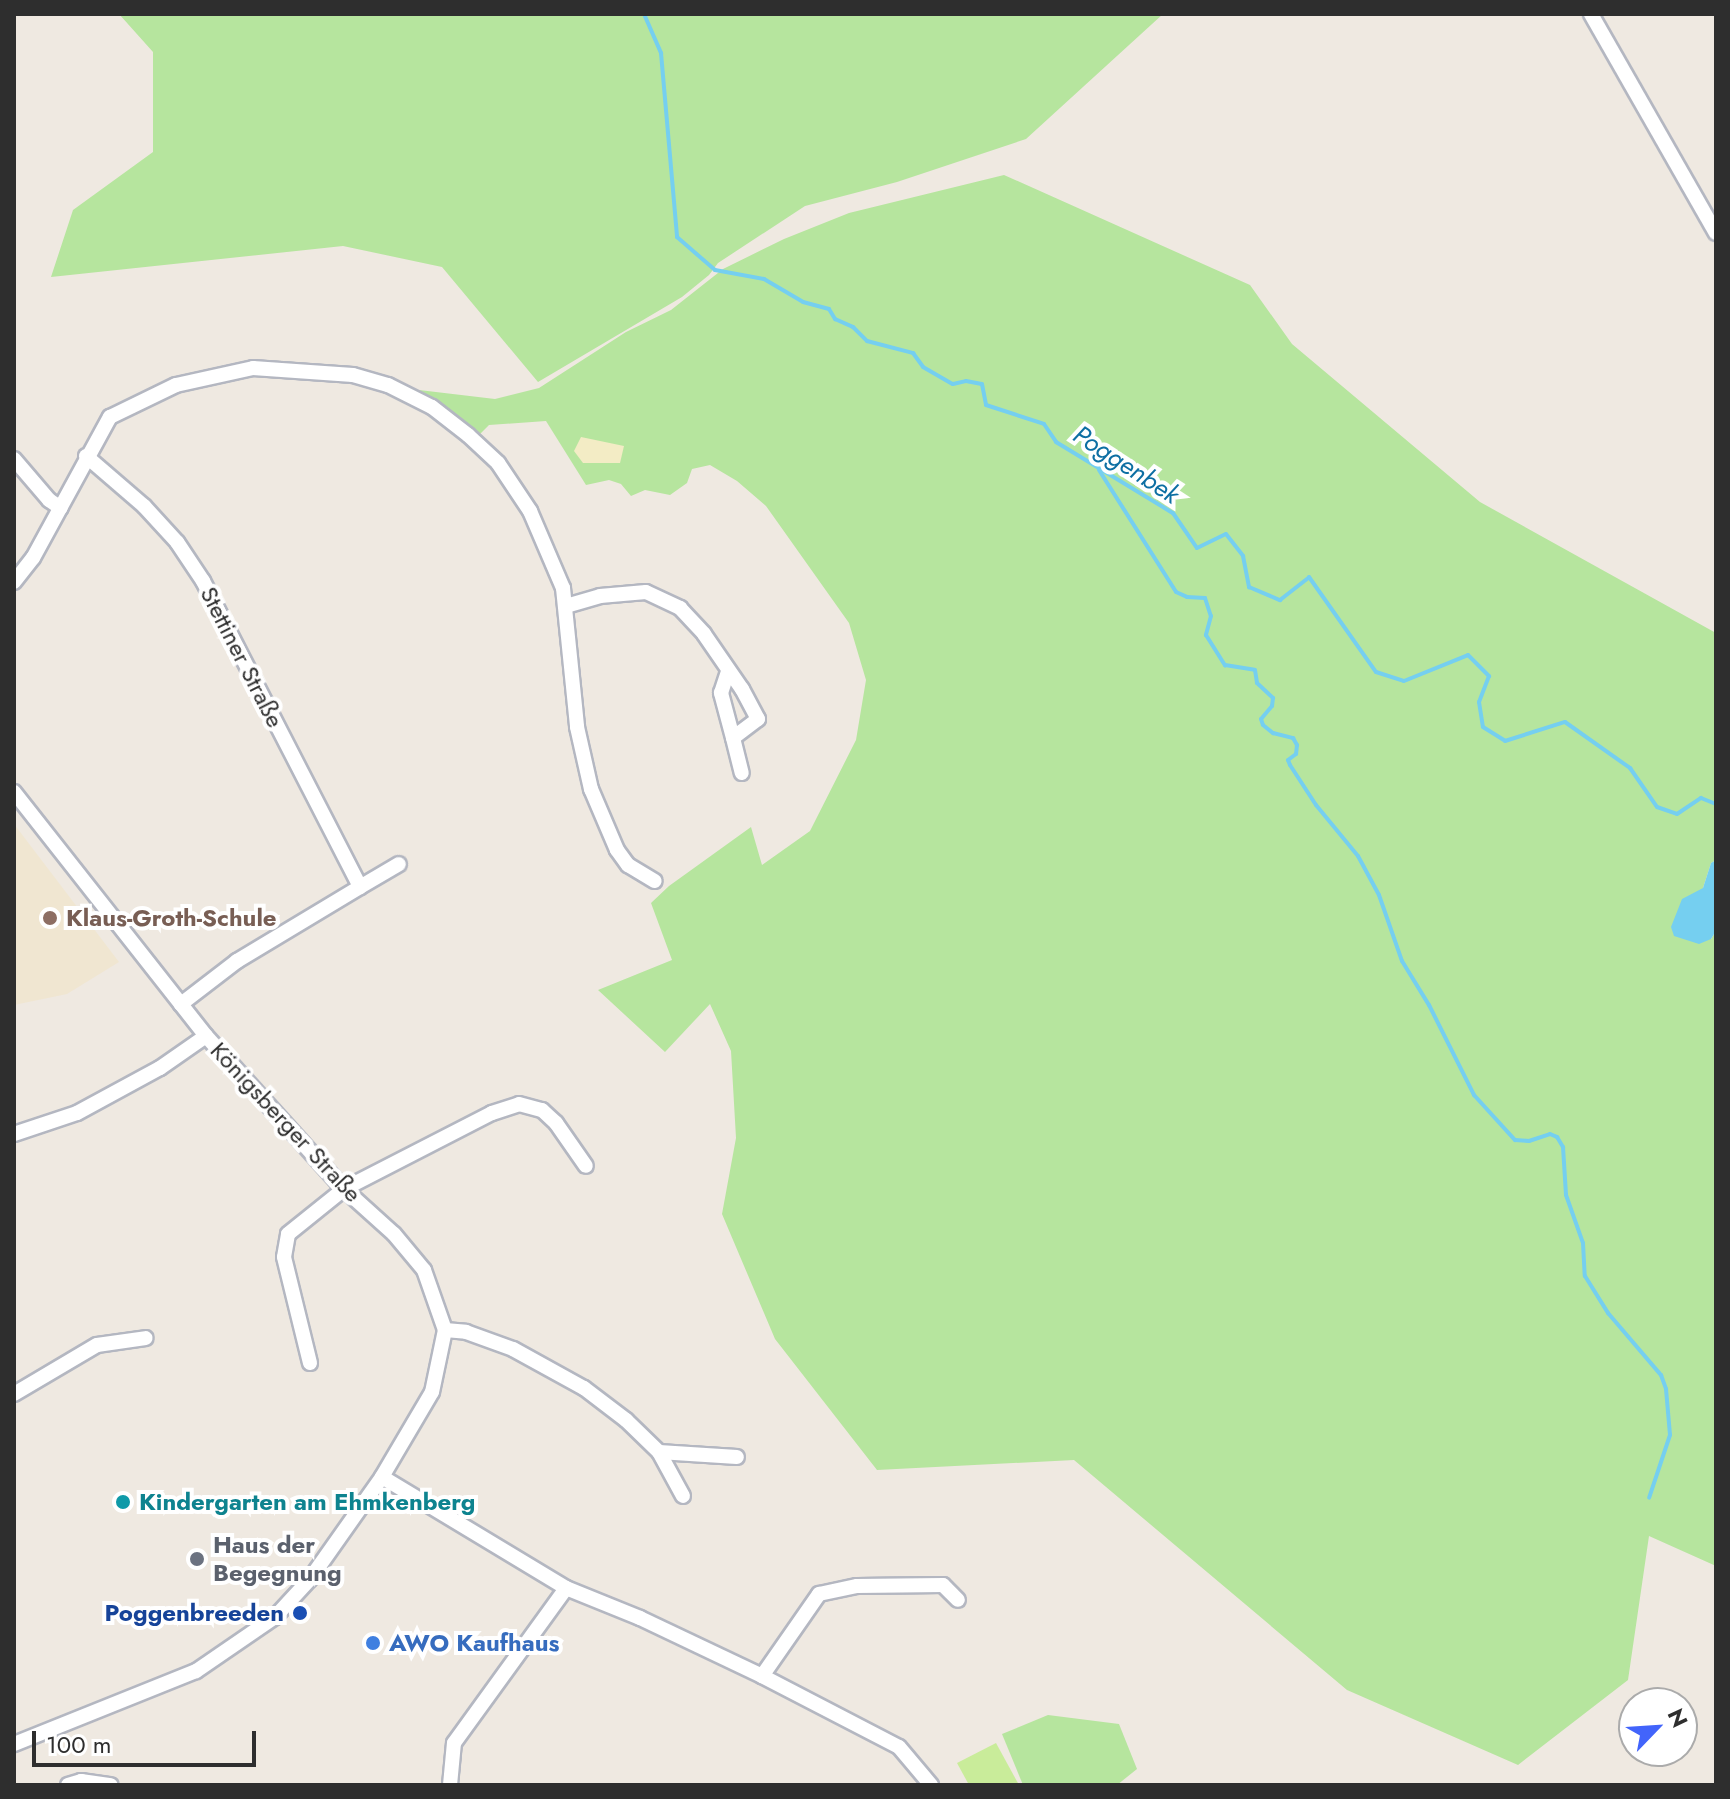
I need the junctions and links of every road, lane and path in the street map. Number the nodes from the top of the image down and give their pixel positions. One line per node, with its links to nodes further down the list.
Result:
1 (1591, 14): 2 (street)
2 (1716, 233)
3 (86, 456): 5 (street); 7 (street); 14 (street, Stettiner Straße)
4 (14, 459): 5 (street)
5 (61, 508): 6 (street)
6 (14, 582)
7 (566, 606): 8 (street); 13 (street)
8 (728, 672): 9 (street); 9 (street)
9 (733, 738): 10 (street)
10 (742, 773)
11 (14, 792): 15 (street, Königsberger Straße)
12 (399, 864): 14 (street)
13 (655, 881)
14 (360, 887): 15 (street)
15 (181, 1004): 16 (street, Königsberger Straße)
16 (206, 1036): 17 (street); 19 (street, Königsberger Straße)
17 (14, 1134)
18 (586, 1166): 19 (street)
19 (344, 1189): 20 (street, Königsberger Straße); 22 (street)
20 (445, 1330): 24 (street); 26 (street)
21 (146, 1338): 23 (street)
22 (310, 1363)
23 (14, 1394)
24 (659, 1452): 25 (street); 27 (street)
25 (737, 1457)
26 (382, 1477): 28 (street); 31 (street)
27 (683, 1496)
28 (566, 1588): 30 (street); 34 (street)
29 (958, 1600): 30 (street)
30 (762, 1676): 35 (street)
31 (14, 1744)
32 (68, 1785): 33 (street)
33 (111, 1785)
34 (450, 1785)
35 (931, 1785)

